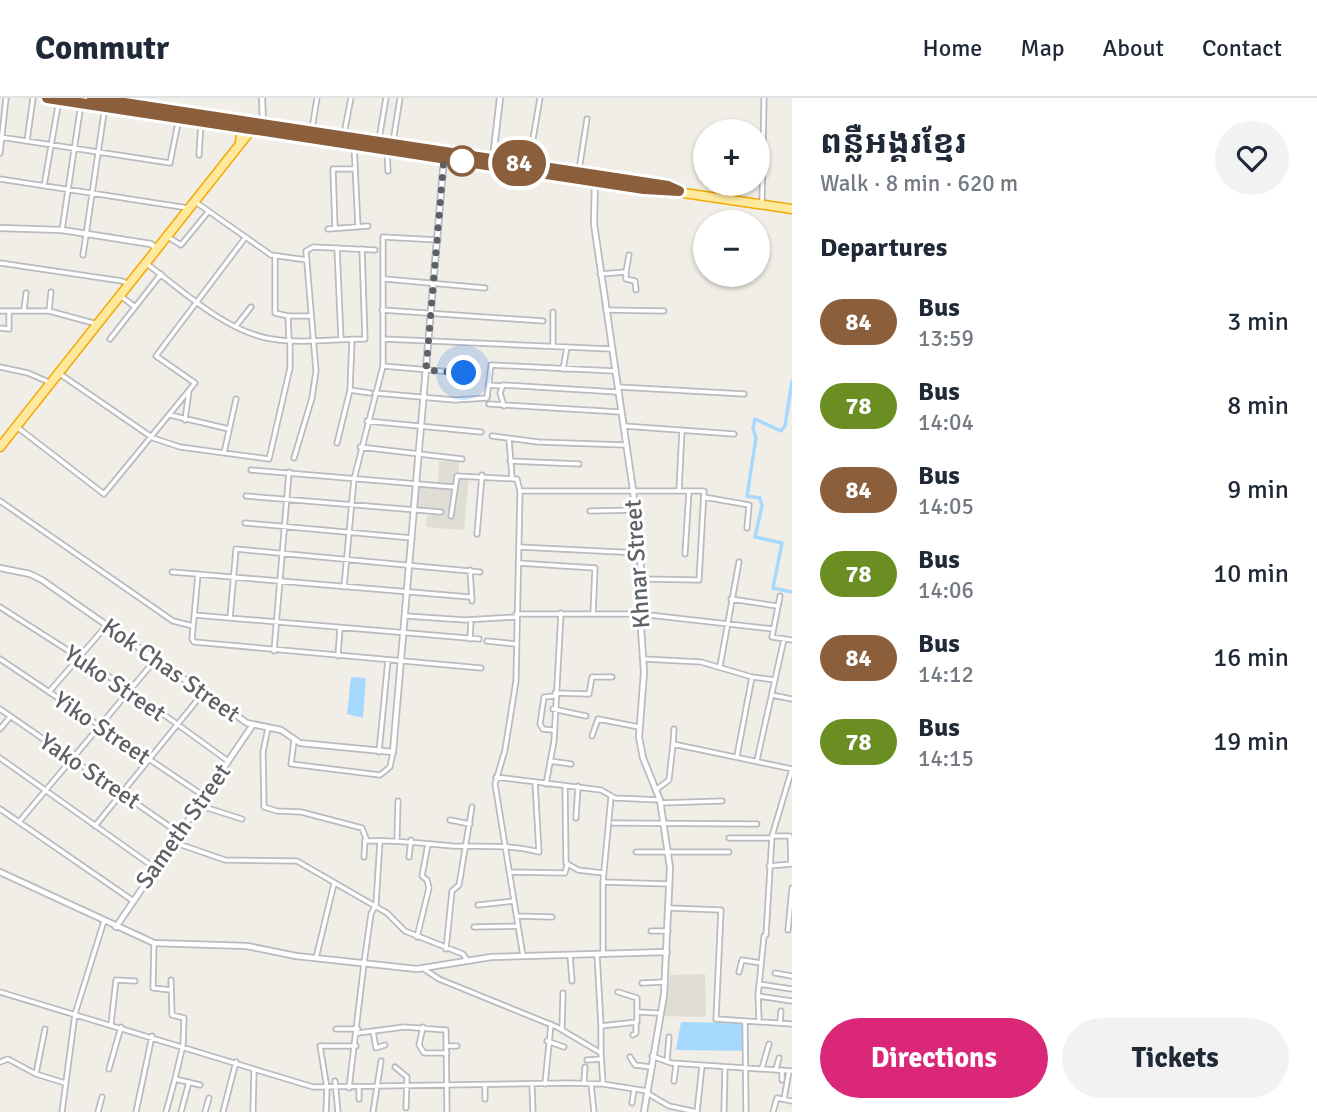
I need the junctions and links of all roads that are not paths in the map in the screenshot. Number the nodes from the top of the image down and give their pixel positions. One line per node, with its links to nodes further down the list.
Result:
1 (6, 98): 26 (street)
2 (33, 98): 27 (street)
3 (47, 98): 14 (main road)
4 (92, 98): 16 (main road)
5 (159, 98): 17 (street)
6 (262, 98): 23 (street)
7 (317, 98): 24 (street)
8 (351, 98): 25 (street)
9 (386, 98): 28 (street)
10 (399, 98): 32 (street)
11 (500, 98): 38 (street)
12 (540, 98): 39 (street)
13 (764, 98): 48 (street)
14 (59, 99): 15 (main road); 29 (street)
15 (81, 103): 16 (main road); 33 (street)
16 (105, 103): 17 (main road); 18 (main road); 34 (street)
17 (158, 108): 22 (main road)
18 (179, 118): 20 (main road); 34 (street)
19 (587, 119): 42 (street)
20 (201, 121): 21 (main road); 36 (street)
21 (233, 126): 22 (main road); 31 (highway)
22 (253, 126): 23 (highway); 31 (highway)
23 (262, 127): 24 (highway)
24 (311, 135): 25 (highway); 30 (highway)
25 (343, 136): 28 (highway)
26 (1, 137): 27 (street); 35 (street)
27 (27, 141): 29 (street)
28 (378, 142): 32 (highway)
29 (51, 144): 33 (street); 45 (street)
30 (354, 145): 32 (highway); 40 (street)
31 (239, 147): 49 (highway)
32 (390, 147): 37 (highway); 41 (street)
33 (75, 148): 34 (street); 46 (street)
34 (98, 152): 47 (street)
35 (0, 153)
36 (199, 155)
37 (444, 155): 38 (highway); 61 (street)
38 (492, 162): 39 (highway); 43 (highway)
39 (529, 164): 42 (highway)
40 (354, 169): 53 (street); 55 (street)
41 (388, 170)
42 (579, 172): 43 (highway)
43 (596, 178): 48 (highway); 74 (street, Khnar Street)
44 (0, 179): 45 (street)
45 (44, 186): 46 (street)
46 (68, 190): 47 (street); 57 (street)
47 (92, 194): 49 (street); 58 (street)
48 (762, 204): 50 (highway)
49 (193, 205): 51 (street); 59 (highway)
50 (792, 209)
51 (208, 212): 59 (street); 60 (street)
52 (368, 226): 53 (street)
53 (358, 227): 55 (street)
54 (0, 228): 57 (street)
55 (335, 228): 56 (street)
56 (328, 229)
57 (62, 230): 58 (street)
58 (86, 234): 63 (street); 66 (street)
59 (168, 237): 63 (highway)
60 (245, 238): 68 (street); 83 (street)
61 (438, 240): 75 (street); 76 (street)
62 (337, 248): 64 (street); 69 (street); 105 (street)
63 (158, 249): 71 (highway)
64 (362, 249): 65 (street); 106 (street)
65 (375, 250)
66 (83, 255)
67 (629, 255): 72 (street)
68 (275, 257): 69 (street); 95 (street)
69 (307, 260): 96 (street)
70 (0, 263): 77 (street)
71 (147, 264): 73 (street); 77 (highway)
72 (626, 272): 74 (street); 79 (street)
73 (161, 274): 83 (street); 84 (street)
74 (600, 274): 88 (street, Khnar Street)
75 (385, 279): 76 (street); 87 (street)
76 (434, 284): 78 (street); 93 (street)
77 (130, 285): 82 (highway)
78 (485, 288)
79 (636, 290)
80 (51, 292): 91 (street)
81 (26, 293): 86 (street)
82 (122, 297): 84 (street); 98 (highway)
83 (197, 301): 99 (street); 123 (street)
84 (135, 307): 103 (street)
85 (251, 307): 99 (street)
86 (24, 310): 90 (street); 91 (street)
87 (382, 310): 93 (street); 107 (street)
88 (606, 310): 92 (street); 112 (street, Khnar Street)
89 (0, 311): 90 (street)
90 (9, 311): 101 (street)
91 (49, 311): 98 (street)
92 (664, 311)
93 (431, 312): 97 (street); 109 (street)
94 (553, 312): 110 (street)
95 (288, 316): 96 (street); 108 (street)
96 (310, 316): 104 (street)
97 (543, 321)
98 (100, 325): 119 (highway)
99 (236, 326): 108 (street)
100 (0, 328): 101 (street)
101 (9, 329): 102 (street)
102 (9, 335)
103 (110, 339)
104 (311, 339): 105 (street); 108 (street); 152 (street)
105 (341, 339): 106 (street)
106 (352, 339): 124 (street)
107 (384, 339): 109 (street); 113 (street)
108 (289, 340): 150 (street)
109 (429, 341): 110 (street); 116 (street)
110 (553, 346): 111 (street)
111 (567, 347): 112 (street); 115 (street)
112 (611, 349): 117 (street, Khnar Street)
113 (383, 366): 116 (street); 126 (street)
114 (0, 367): 120 (street)
115 (563, 369): 117 (street); 121 (street)
116 (426, 370): 118 (street); 128 (street)
117 (614, 371): 125 (street, Khnar Street)
118 (464, 373)
119 (60, 374): 120 (highway); 144 (street)
120 (52, 383): 138 (highway)
121 (488, 385): 122 (street); 128 (street)
122 (502, 387): 125 (street); 131 (street)
123 (190, 389): 133 (street); 134 (street)
124 (350, 390): 126 (street); 146 (street)
125 (617, 390): 127 (street); 132 (street, Khnar Street)
126 (372, 393): 128 (street); 135 (street)
127 (744, 394)
128 (424, 398): 136 (street)
129 (236, 399): 139 (street)
130 (489, 404): 131 (street)
131 (504, 405): 132 (street)
132 (620, 412): 137 (street, Khnar Street)
133 (169, 415): 134 (street); 144 (street)
134 (185, 420): 139 (street)
135 (367, 421): 136 (street); 149 (street)
136 (422, 425): 141 (street); 151 (street)
137 (622, 425): 140 (street); 147 (street, Khnar Street)
138 (17, 427): 144 (street); 148 (highway)
139 (229, 429): 150 (street)
140 (682, 430): 142 (street); 164 (street)
141 (481, 432)
142 (734, 434)
143 (492, 436): 145 (street)
144 (153, 438): 150 (street)
145 (509, 439): 147 (street); 154 (street)
146 (337, 443)
147 (625, 445): 163 (street, Khnar Street)
148 (0, 447)
149 (360, 447): 151 (street); 160 (street)
150 (224, 453)
151 (419, 454): 153 (street); 161 (street)
152 (294, 458)
153 (462, 459)
154 (510, 461): 155 (street); 159 (street)
155 (579, 464)
156 (251, 470): 157 (street)
157 (289, 472): 160 (street); 169 (street)
158 (482, 475): 159 (street); 162 (street); 181 (street)
159 (512, 477): 165 (street)
160 (354, 479): 161 (street); 171 (street)
161 (417, 484): 162 (street); 172 (street)
162 (454, 487): 176 (street)
163 (632, 490): 164 (street); 165 (street); 174 (street, Khnar Street)
164 (679, 490): 166 (street)
165 (520, 491): 183 (street)
166 (689, 491): 168 (street); 186 (street)
167 (246, 496): 169 (street)
168 (704, 497): 179 (street); 197 (street)
169 (287, 499): 171 (street); 178 (street)
170 (0, 501): 216 (street)
171 (351, 504): 172 (street); 180 (street)
172 (414, 510): 175 (street); 182 (street)
173 (590, 510): 174 (street)
174 (635, 510): 185 (street, Khnar Street)
175 (441, 513)
176 (451, 516)
177 (245, 523): 178 (street)
178 (285, 528): 180 (street); 184 (street)
179 (747, 528)
180 (349, 533): 182 (street); 187 (street)
181 (477, 534)
182 (412, 538): 190 (street)
183 (519, 547): 185 (street); 189 (street)
184 (282, 553): 187 (street); 196 (street); 198 (street)
185 (640, 553): 197 (street, Khnar Street)
186 (685, 554)
187 (346, 560): 190 (street); 199 (street)
188 (739, 562): 202 (street)
189 (518, 563): 206 (street); 209 (street)
190 (411, 565): 192 (street); 200 (street)
191 (1, 570): 215 (street, Kok Chas Street)
192 (470, 570): 194 (street); 200 (street)
193 (172, 572): 195 (street)
194 (480, 572)
195 (198, 574): 196 (street); 208 (street)
196 (234, 577): 198 (street); 211 (street)
197 (642, 579): 207 (street, Khnar Street)
198 (279, 582): 199 (street); 214 (street)
199 (344, 587): 200 (street)
200 (408, 592): 210 (street)
201 (780, 596): 204 (street)
202 (731, 599): 204 (street); 213 (street)
203 (0, 607): 228 (street, Yuko Street)
204 (778, 607): 218 (street)
205 (561, 614): 206 (street); 209 (street); 242 (street)
206 (593, 614): 207 (street)
207 (640, 614): 213 (street); 231 (street, Khnar Street)
208 (194, 615): 211 (street); 216 (street)
209 (516, 615): 212 (street); 225 (street)
210 (406, 616): 212 (street); 219 (street)
211 (230, 618): 214 (street)
212 (471, 620): 220 (street)
213 (726, 621): 218 (street); 234 (street)
214 (276, 623): 217 (street); 226 (street)
215 (107, 625): 228 (street); 230 (street, Kok Chas Street)
216 (193, 626): 226 (street)
217 (340, 628): 219 (street); 227 (street)
218 (773, 629): 222 (street)
219 (405, 634): 220 (street); 233 (street)
220 (470, 639): 221 (street)
221 (479, 639)
222 (784, 639): 223 (street); 238 (street)
223 (792, 640)
224 (487, 641): 225 (street)
225 (516, 643): 271 (street)
226 (274, 651): 227 (street)
227 (338, 656): 232 (street)
228 (79, 657): 239 (street, Yuko Street); 240 (street)
229 (0, 659): 240 (street, Yiko Street)
230 (156, 659): 239 (street); 241 (street, Kok Chas Street)
231 (644, 659): 234 (street); 252 (street, Khnar Street)
232 (388, 660): 233 (street); 260 (street)
233 (402, 661): 235 (street); 261 (street)
234 (720, 666): 237 (street)
235 (481, 668)
236 (612, 677): 242 (street)
237 (752, 677): 238 (street); 262 (street)
238 (775, 680): 243 (street)
239 (130, 690): 249 (street, Yuko Street); 250 (street)
240 (49, 692): 250 (street, Yiko Street)
241 (203, 693): 249 (street); 251 (street, Kok Chas Street)
242 (555, 694): 246 (street); 256 (street)
243 (772, 695): 244 (street); 266 (street)
244 (792, 699)
245 (0, 709): 248 (street, Yako Street)
246 (553, 709): 247 (street); 256 (street)
247 (586, 716)
248 (10, 717): 254 (street); 264 (street, Yako Street)
249 (176, 723): 265 (street); 267 (street, Yuko Street)
250 (100, 726): 264 (street); 265 (street, Yiko Street)
251 (252, 726): 253 (street, Kok Chas Street); 267 (street, Sameth Street)
252 (639, 727): 257 (street); 276 (street, Khnar Street)
253 (268, 728): 258 (street, Kok Chas Street); 300 (street)
254 (0, 729)
255 (674, 729): 259 (street)
256 (552, 730): 268 (street)
257 (592, 736)
258 (294, 741): 260 (street, Kok Chas Street); 261 (street)
259 (673, 744): 262 (street); 276 (street)
260 (379, 752): 261 (street, Kok Chas Street)
261 (393, 752)
262 (737, 756): 266 (street)
263 (0, 758): 277 (street)
264 (72, 759): 277 (street); 278 (street, Yako Street)
265 (148, 760): 278 (street); 279 (street, Yiko Street)
266 (757, 760): 270 (street)
267 (228, 761): 279 (street, Sameth Street)
268 (550, 761): 269 (street); 273 (street)
269 (571, 764)
270 (792, 769): 297 (street)
271 (496, 777): 272 (street); 306 (street)
272 (535, 782): 273 (street); 306 (street)
273 (546, 783): 274 (street)
274 (565, 786): 275 (street); 312 (street)
275 (579, 786): 280 (street); 288 (street)
276 (657, 789): 282 (street, Khnar Street)
277 (45, 790): 290 (street); 295 (street)
278 (122, 792): 295 (street); 296 (street, Yako Street)
279 (204, 796): 284 (street, Sameth Street)
280 (611, 797): 282 (street); 317 (street)
281 (398, 801): 298 (street)
282 (660, 801): 283 (street); 294 (street, Khnar Street)
283 (722, 801)
284 (198, 805): 287 (street); 296 (street, Sameth Street)
285 (472, 807): 292 (street)
286 (0, 809): 290 (street)
287 (242, 818)
288 (576, 818)
289 (450, 820): 292 (street)
290 (19, 822): 322 (street)
291 (613, 823): 294 (street)
292 (470, 824): 305 (street)
293 (757, 824): 294 (street)
294 (664, 825): 309 (street, Khnar Street)
295 (95, 826): 314 (street)
296 (179, 833): 303 (street, Sameth Street)
297 (772, 837): 299 (street); 313 (street); 313 (street)
298 (397, 838): 301 (street); 302 (street)
299 (730, 838)
300 (365, 840): 301 (street); 310 (street)
301 (380, 840): 325 (street)
302 (411, 840): 304 (street); 311 (street)
303 (173, 842): 314 (street, Sameth Street); 319 (street)
304 (428, 844): 305 (street); 336 (street)
305 (466, 846): 306 (street); 338 (street)
306 (505, 847): 316 (street)
307 (636, 852): 309 (street)
308 (729, 852): 309 (street)
309 (669, 853): 320 (street, Khnar Street)
310 (364, 857)
311 (409, 857)
312 (567, 864): 316 (street); 317 (street)
313 (769, 866): 346 (street)
314 (155, 869): 322 (street, Sameth Street)
315 (0, 872): 329 (street)
316 (510, 872): 323 (street)
317 (604, 874): 318 (street)
318 (603, 882): 320 (street); 340 (street)
319 (334, 884): 325 (street); 343 (street)
320 (669, 884): 326 (street, Khnar Street)
321 (792, 888): 334 (street)
322 (132, 900): 331 (street, Sameth Street)
323 (514, 901): 324 (street); 327 (street)
324 (478, 905)
325 (374, 907): 336 (street); 345 (street)
326 (669, 908): 335 (street, Khnar Street); 369 (street)
327 (517, 916): 328 (street); 330 (street)
328 (552, 917)
329 (104, 921): 331 (street); 367 (street)
330 (518, 926): 332 (street); 342 (street)
331 (116, 927): 337 (street)
332 (474, 927)
333 (651, 930): 335 (street)
334 (788, 930)
335 (668, 931): 339 (street, Khnar Street)
336 (416, 937): 338 (street)
337 (155, 943): 343 (street); 358 (street)
338 (446, 949): 344 (street)
339 (667, 952): 340 (street); 354 (street, Khnar Street)
340 (600, 954): 341 (street); 375 (street)
341 (570, 955): 342 (street); 353 (street)
342 (523, 956): 344 (street)
343 (316, 958): 345 (street)
344 (468, 961): 347 (street)
345 (364, 963): 347 (street); 381 (street)
346 (762, 963): 348 (street); 356 (street)
347 (424, 969): 372 (street)
348 (739, 972)
349 (775, 974): 350 (street)
350 (792, 976)
351 (171, 980): 358 (street)
352 (135, 981): 371 (street)
353 (572, 981)
354 (665, 982): 355 (street); 366 (street, Khnar Street)
355 (642, 983)
356 (759, 984): 357 (street); 362 (street)
357 (792, 989)
358 (171, 990): 388 (street)
359 (0, 992): 367 (street)
360 (618, 992): 365 (street)
361 (563, 993): 380 (street)
362 (758, 996): 363 (street); 368 (street)
363 (792, 1001)
364 (781, 1011): 370 (street)
365 (638, 1012): 366 (street); 373 (street)
366 (658, 1013): 396 (street, Khnar Street)
367 (75, 1014): 371 (street); 424 (street)
368 (759, 1019): 369 (street); 370 (street)
369 (746, 1022): 411 (street)
370 (780, 1022): 374 (street)
371 (111, 1024): 376 (street)
372 (551, 1024): 380 (street); 386 (street)
373 (636, 1024): 375 (street); 383 (street)
374 (792, 1024)
375 (601, 1026): 395 (street)
376 (121, 1027): 384 (street); 414 (street)
377 (424, 1027): 382 (street); 391 (street); 394 (street)
378 (45, 1029): 417 (street)
379 (336, 1029): 381 (street)
380 (562, 1030): 395 (street)
381 (358, 1031): 382 (street); 390 (street)
382 (373, 1031): 389 (street)
383 (633, 1035)
384 (152, 1036): 388 (street); 451 (street)
385 (669, 1037): 402 (street)
386 (547, 1041): 393 (street); 427 (street)
387 (769, 1044): 413 (street)
388 (183, 1045): 404 (street); 419 (street)
389 (385, 1045)
390 (356, 1046): 436 (street); 438 (street)
391 (447, 1046): 392 (street); 394 (street)
392 (457, 1046)
393 (564, 1047)
394 (447, 1053): 433 (street)
395 (601, 1053): 399 (street)
396 (652, 1056): 402 (street); 409 (street, Khnar Street)
397 (630, 1057): 409 (street)
398 (779, 1058): 415 (street)
399 (601, 1059): 400 (street); 429 (street)
400 (587, 1060)
401 (381, 1061): 435 (street)
402 (667, 1061): 405 (street)
403 (0, 1062): 417 (street)
404 (236, 1062): 412 (street); 455 (street)
405 (676, 1064): 406 (street); 422 (street)
406 (702, 1066): 410 (street); 464 (street)
407 (395, 1067): 432 (street)
408 (584, 1067): 425 (street)
409 (651, 1067): 440 (street, Khnar Street)
410 (725, 1067): 411 (street); 465 (street)
411 (745, 1067): 413 (street); 466 (street)
412 (254, 1068): 436 (street); 456 (street)
413 (762, 1068): 415 (street)
414 (109, 1069)
415 (776, 1070): 416 (street); 418 (street); 420 (street)
416 (791, 1071): 445 (street)
417 (36, 1073): 424 (street)
418 (770, 1076)
419 (175, 1079): 423 (street); 452 (street)
420 (782, 1080)
421 (335, 1081): 437 (street)
422 (674, 1081)
423 (189, 1082): 430 (street); 453 (street)
424 (65, 1083): 449 (street)
425 (584, 1083): 427 (street); 428 (street)
426 (532, 1084): 427 (street); 431 (street); 461 (street)
427 (545, 1084)
428 (591, 1084): 429 (street); 462 (street)
429 (603, 1084): 439 (street)
430 (200, 1085)
431 (485, 1085): 433 (street); 444 (street)
432 (408, 1086): 433 (street); 435 (street); 448 (street)
433 (447, 1086): 460 (street)
434 (359, 1087): 435 (street); 438 (street); 443 (street)
435 (378, 1087): 459 (street)
436 (327, 1088): 437 (street); 457 (street)
437 (335, 1088): 438 (street); 458 (street)
438 (349, 1088)
439 (634, 1089): 440 (street); 447 (street)
440 (647, 1092): 463 (street, Khnar Street); 464 (street)
441 (102, 1097): 450 (street)
442 (209, 1098): 454 (street)
443 (359, 1099)
444 (485, 1099)
445 (784, 1099): 446 (street); 467 (street)
446 (792, 1101)
447 (632, 1103)
448 (406, 1108)
449 (62, 1112)
450 (98, 1112)
451 (136, 1112)
452 (166, 1112)
453 (181, 1112)
454 (205, 1112)
455 (223, 1112)
456 (253, 1112)
457 (326, 1112)
458 (338, 1112)
459 (373, 1112)
460 (447, 1112)
461 (533, 1112)
462 (594, 1112)
463 (644, 1112)
464 (697, 1112)
465 (724, 1112)
466 (746, 1112)
467 (773, 1112)

